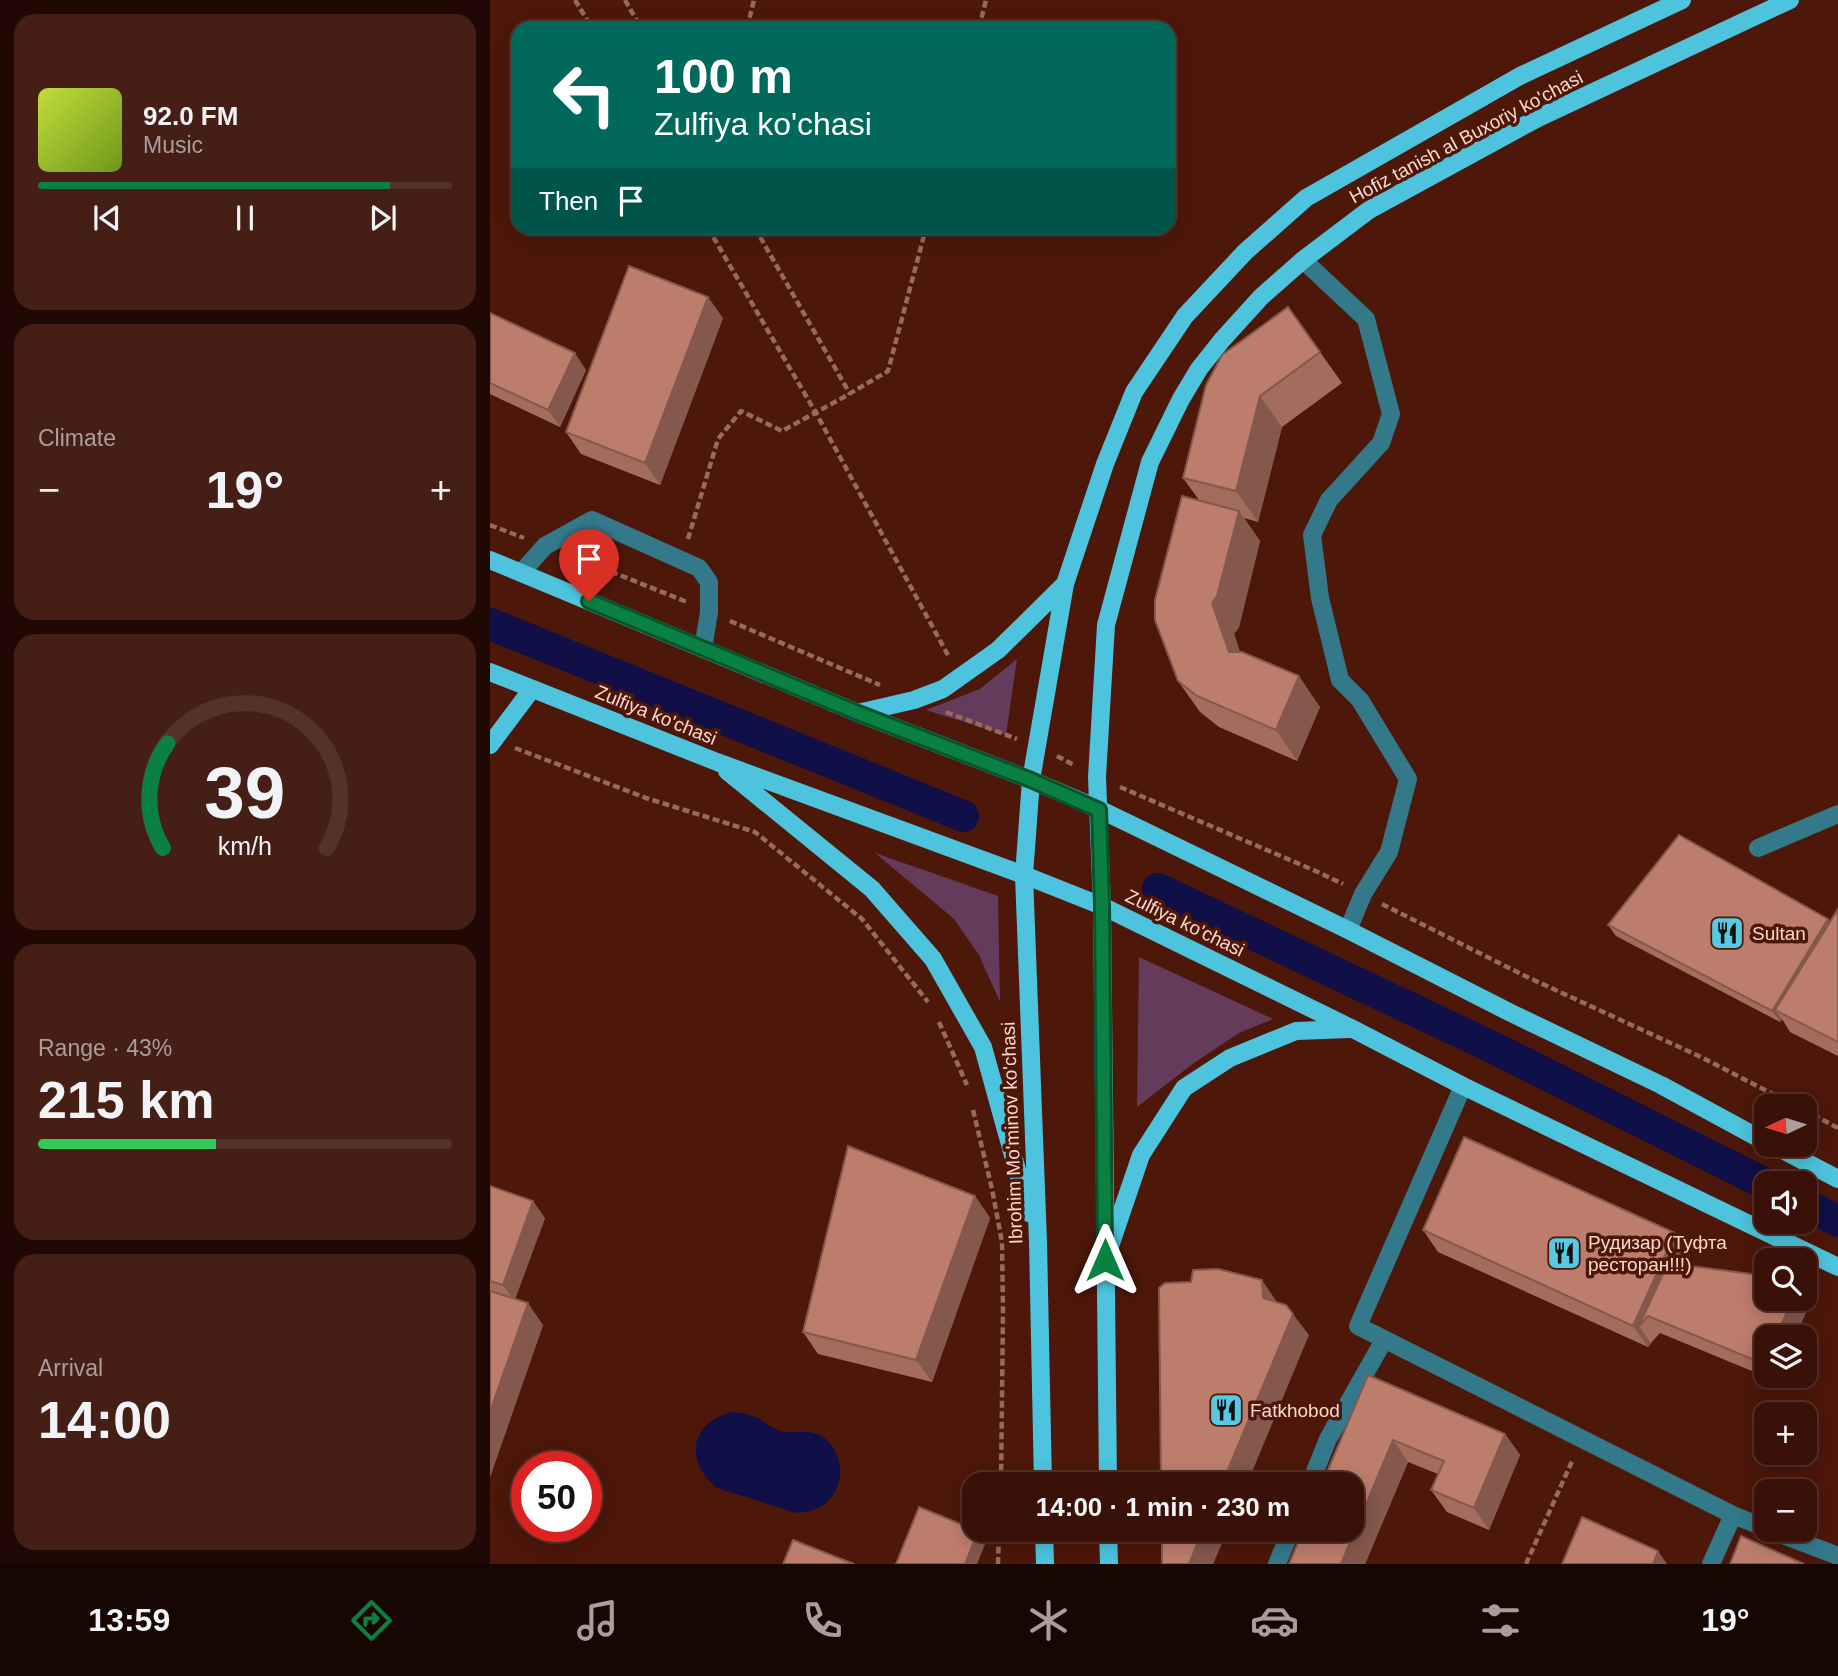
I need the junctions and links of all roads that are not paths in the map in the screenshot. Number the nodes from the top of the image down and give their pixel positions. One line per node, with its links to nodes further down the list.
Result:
1 (1682, 0): 6 (main road, Hofiz tanish al Buxoriy ko'chasi)
2 (1790, 0): 3 (main road, Hofiz tanish al Buxoriy ko'chasi)
3 (1303, 260): 14 (main road, Hofiz tanish al Buxoriy ko'chasi); 19 (street)
4 (490, 560): 5 (main road)
5 (521, 573): 7 (main road); 7 (street)
6 (1065, 584): 10 (main road); 13 (main road, Hofiz tanish al Buxoriy ko'chasi)
7 (703, 649): 10 (main road)
8 (491, 674): 9 (main road, Zulfiya ko'chasi)
9 (533, 689): 11 (main road); 12 (main road, Zulfiya ko'chasi)
10 (858, 713): 13 (main road)
11 (492, 743)
12 (717, 762): 17 (main road, Zulfiya ko'chasi); 25 (main road)
13 (1031, 780): 14 (main road); 17 (main road, Ibrohim Mo'minov ko'chasi)
14 (1099, 810): 18 (main road); 19 (main road)
15 (1838, 814): 16 (street)
16 (1759, 848)
17 (1024, 875): 18 (main road, Zulfiya ko'chasi); 25 (main road, Ibrohim Mo'minov ko'chasi)
18 (1102, 906): 20 (main road, Zulfiya ko'chasi); 26 (main road)
19 (1348, 930): 22 (main road)
20 (1353, 1029): 21 (main road, Zulfiya ko'chasi); 26 (main road)
21 (1463, 1086): 27 (main road, Zulfiya ko'chasi); 28 (street)
22 (1754, 1135)
23 (1796, 1157): 24 (main road)
24 (1838, 1179)
25 (1038, 1242): 29 (main road, Ibrohim Mo'minov ko'chasi)
26 (1105, 1260): 30 (main road)
27 (1838, 1267)
28 (1384, 1340): 31 (street); 32 (street)
29 (1043, 1472)
30 (1108, 1472)
31 (1315, 1472)
32 (1733, 1515): 33 (street); 42 (street)
33 (1754, 1523)
34 (1044, 1542): 39 (main road)
35 (1108, 1542): 40 (main road)
36 (1286, 1542): 41 (street)
37 (1802, 1542): 38 (street)
38 (1838, 1556)
39 (1045, 1564)
40 (1109, 1564)
41 (1277, 1564)
42 (1711, 1564)

